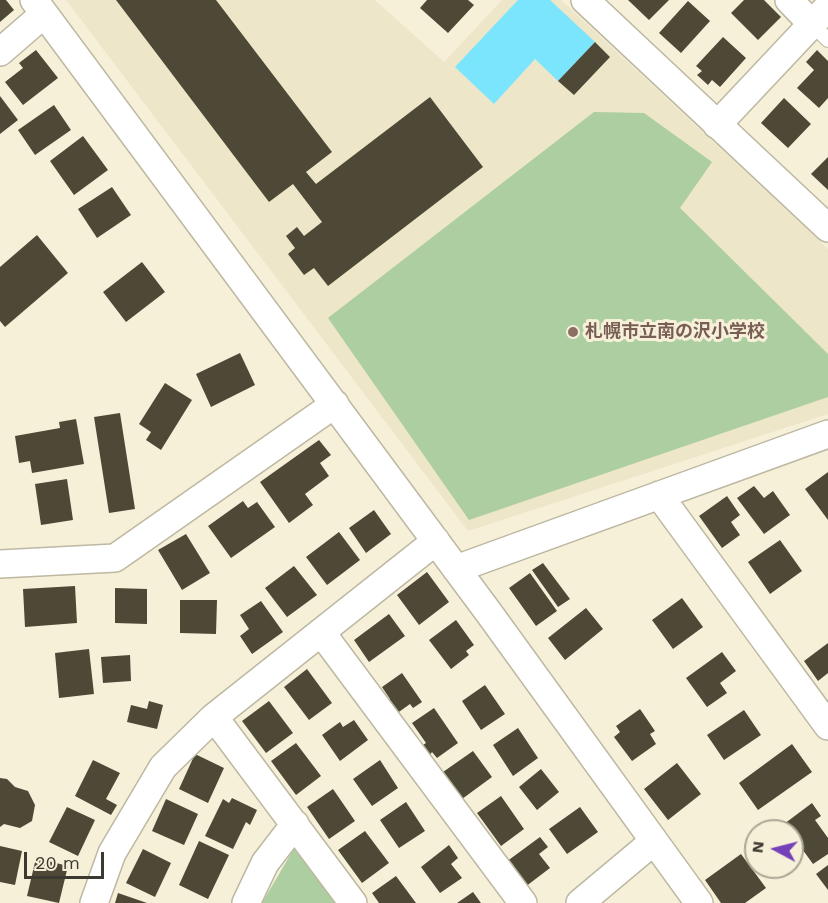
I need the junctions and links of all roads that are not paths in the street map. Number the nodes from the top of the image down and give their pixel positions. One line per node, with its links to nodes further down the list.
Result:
1 (585, 0): 6 (street)
2 (789, 0): 4 (street)
3 (39, 7): 5 (street); 8 (street)
4 (823, 24): 6 (street)
5 (0, 52)
6 (717, 125): 7 (street)
7 (828, 228)
8 (335, 405): 11 (street); 12 (street)
9 (828, 434): 10 (street)
10 (659, 495): 13 (street); 16 (street)
11 (436, 541): 13 (street); 14 (street)
12 (0, 564)
13 (456, 569): 18 (street)
14 (321, 632): 15 (street); 22 (street)
15 (214, 717): 17 (street); 19 (street)
16 (828, 726)
17 (295, 824): 20 (street); 21 (street)
18 (654, 841): 23 (street); 24 (street)
19 (94, 903)
20 (246, 903)
21 (353, 903)
22 (523, 903)
23 (580, 903)
24 (699, 903)

